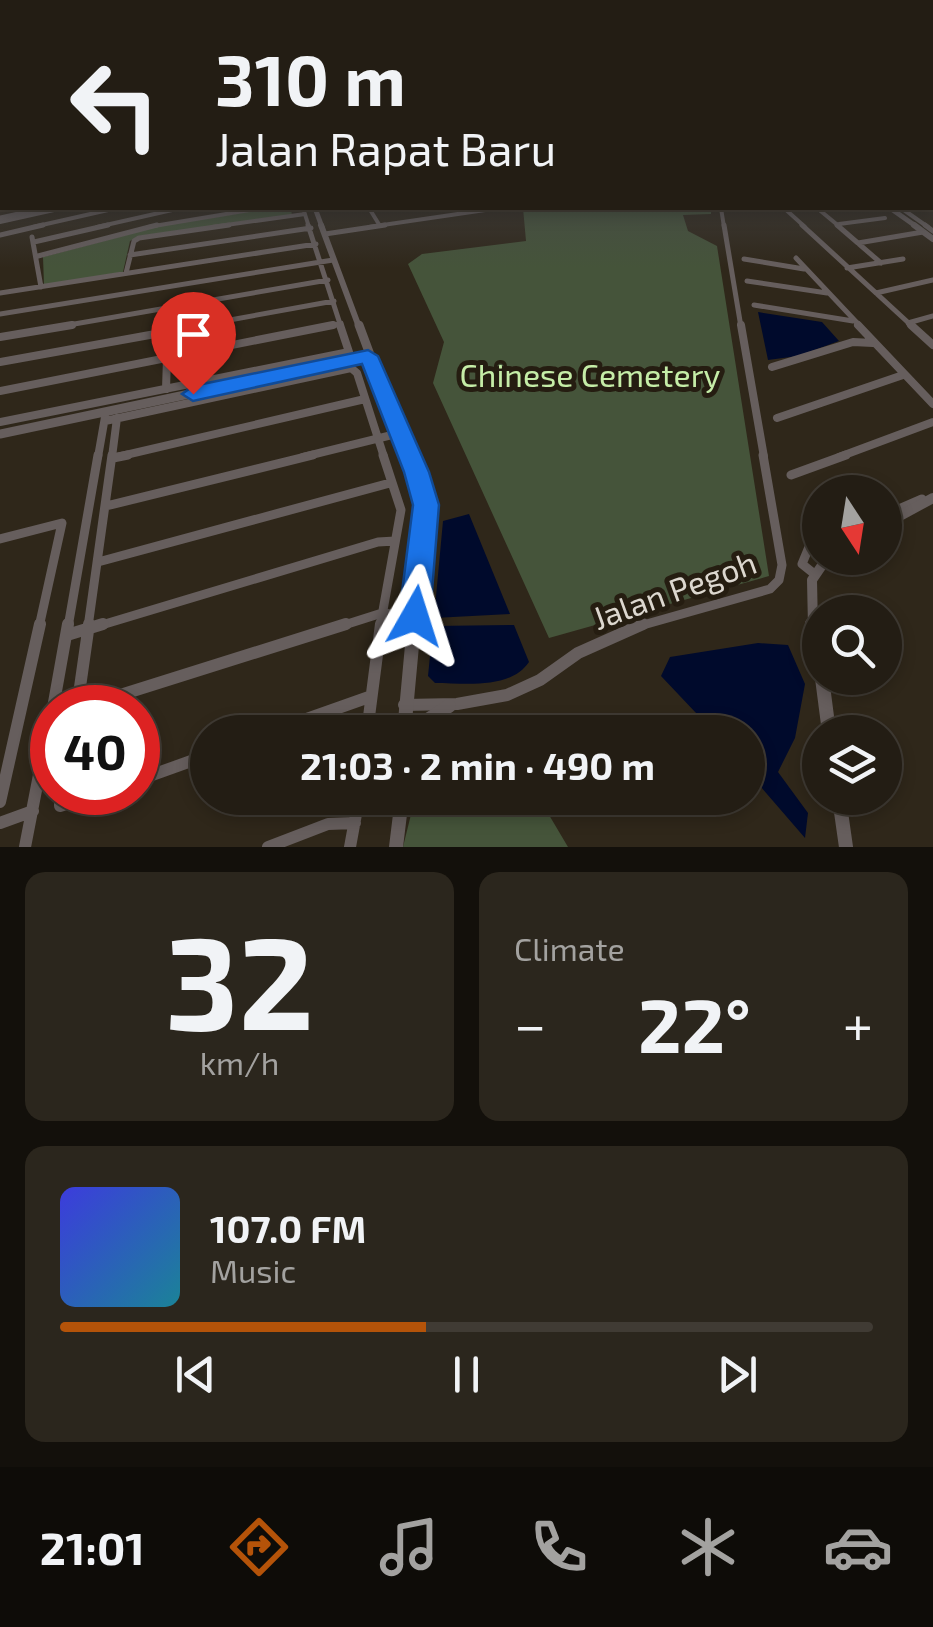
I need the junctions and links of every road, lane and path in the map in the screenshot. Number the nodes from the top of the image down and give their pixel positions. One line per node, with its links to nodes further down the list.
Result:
1 (26, 210): 19 (street)
2 (52, 210): 19 (street)
3 (85, 210): 15 (street)
4 (108, 210): 15 (street)
5 (172, 210): 29 (street)
6 (249, 210): 33 (street)
7 (308, 210): 22 (street); 26 (street); 32 (street)
8 (370, 210): 21 (street)
9 (486, 210): 21 (street)
10 (720, 210): 95 (street, Jalan Pegoh)
11 (786, 210): 39 (street)
12 (819, 210): 20 (street)
13 (893, 210): 17 (street)
14 (904, 210): 16 (street)
15 (88, 214): 23 (street)
16 (914, 216): 17 (street); 24 (street)
17 (902, 217): 25 (street)
18 (885, 218): 20 (street)
19 (0, 220)
20 (835, 223): 30 (street)
21 (380, 226): 26 (street)
22 (310, 228): 31 (street); 32 (street)
23 (28, 229): 27 (street); 29 (street)
24 (933, 231)
25 (924, 232): 28 (street); 30 (street)
26 (326, 234): 37 (street)
27 (0, 235)
28 (933, 239)
29 (34, 242): 33 (street)
30 (858, 243): 38 (street)
31 (316, 244): 37 (street); 41 (street)
32 (130, 255): 41 (street)
33 (38, 256): 45 (street)
34 (796, 258): 40 (street)
35 (744, 259): 40 (street)
36 (903, 259): 38 (street)
37 (328, 260): 42 (street); 51 (street); 59 (street)
38 (881, 263): 39 (street)
39 (848, 268): 47 (street)
40 (806, 269): 48 (street)
41 (126, 274): 45 (street)
42 (328, 280): 49 (street); 56 (street)
43 (933, 280): 47 (street)
44 (747, 281): 48 (street)
45 (40, 287): 46 (street)
46 (0, 293)
47 (876, 293): 55 (street)
48 (829, 294): 54 (street)
49 (334, 301): 53 (street); 61 (street)
50 (754, 305): 54 (street)
51 (0, 314)
52 (933, 316): 55 (street)
53 (341, 322): 60 (street); 64 (street)
54 (854, 322): 57 (street)
55 (908, 322): 58 (street)
56 (0, 337)
57 (874, 343): 62 (street); 63 (street)
58 (933, 345)
59 (368, 356): 68 (street); 74 (street)
60 (167, 358): 64 (street); 65 (street)
61 (0, 362)
62 (772, 367)
63 (903, 375): 67 (street); 70 (street)
64 (166, 389): 71 (street)
65 (0, 391)
66 (365, 399): 69 (street); 75 (street); 76 (street)
67 (933, 404)
68 (105, 416): 69 (street); 73 (street); 89 (street)
69 (117, 418): 76 (street)
70 (777, 418)
71 (0, 422)
72 (933, 422): 77 (street)
73 (0, 434)
74 (400, 434): 75 (street); 87 (street)
75 (376, 438): 78 (street); 80 (street)
76 (113, 458): 80 (street)
77 (791, 475)
78 (390, 483): 84 (street); 85 (street)
79 (933, 497): 81 (street); 82 (street)
80 (106, 506): 85 (street)
81 (902, 509)
82 (902, 514)
83 (0, 539): 102 (street)
84 (396, 541): 86 (street); 88 (street)
85 (98, 562): 88 (street)
86 (382, 612): 87 (street); 92 (street); 93 (street)
87 (415, 616): 94 (street)
88 (88, 629): 89 (street); 91 (street)
89 (67, 635): 90 (street)
90 (57, 685)
91 (81, 685)
92 (151, 685)
93 (369, 696): 96 (street); 97 (street)
94 (404, 704): 95 (street, Jalan Pegoh); 98 (street)
95 (449, 706): 99 (street)
96 (317, 715)
97 (367, 715)
98 (405, 715)
99 (430, 715)
100 (190, 761): 101 (street)
101 (160, 772)
102 (0, 802)
103 (30, 812): 108 (street)
104 (32, 815): 110 (street)
105 (356, 815): 109 (street)
106 (400, 815): 113 (street)
107 (841, 815): 114 (street)
108 (0, 823)
109 (355, 823): 111 (street); 112 (street)
110 (25, 847)
111 (268, 847)
112 (350, 847)
113 (396, 847)
114 (846, 847)

